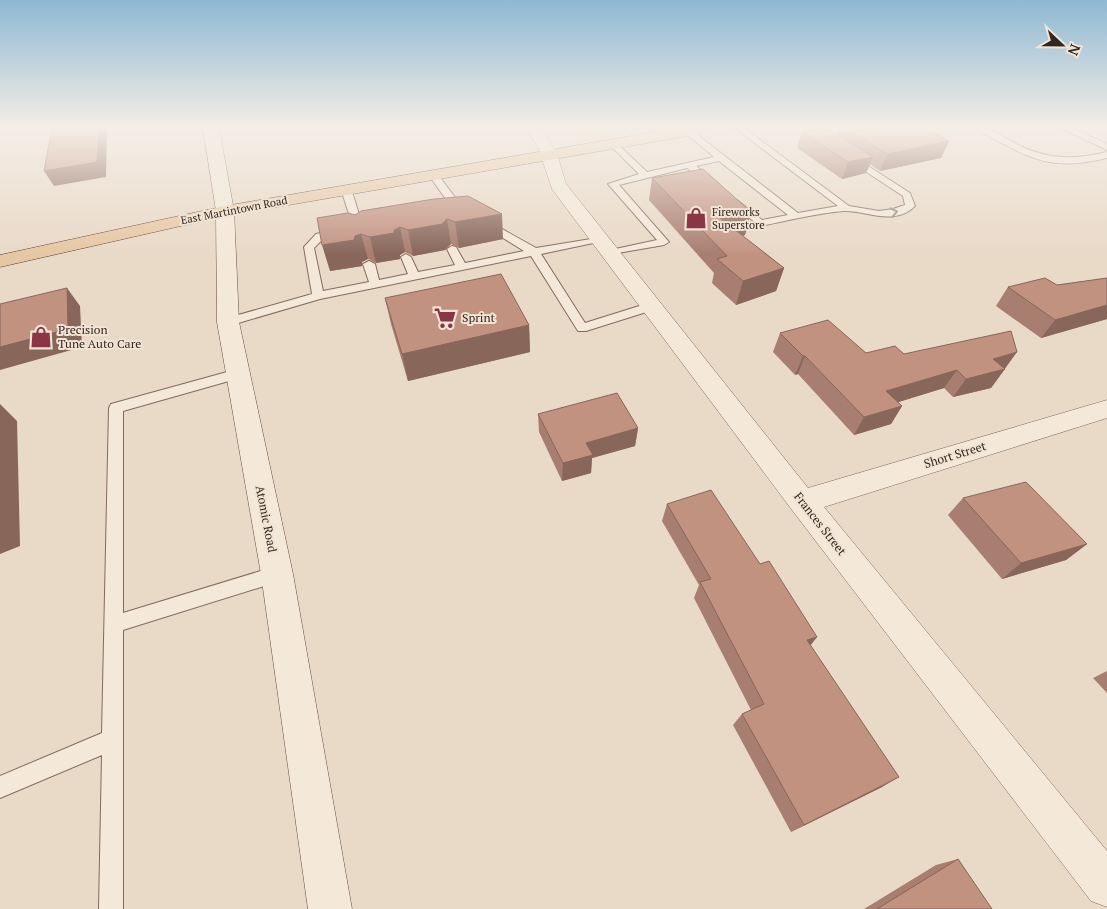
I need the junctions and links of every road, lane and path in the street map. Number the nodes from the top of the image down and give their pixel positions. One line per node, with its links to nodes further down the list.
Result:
1 (218, 170): 14 (street, Atomic Road)
2 (454, 170): 10 (main road, East Martintown Road)
3 (554, 170): 16 (street, Frances Street)
4 (640, 170): 11 (lane)
5 (665, 170): 11 (lane)
6 (696, 170): 15 (lane)
7 (736, 170): 15 (lane)
8 (796, 170): 13 (lane)
9 (870, 170): 13 (lane, one-way to 9)
10 (433, 174): 12 (main road, East Martintown Road); 18 (lane)
11 (645, 175): 16 (lane)
12 (346, 189): 14 (main road, East Martintown Road); 25 (lane)
13 (846, 208): 15 (lane)
14 (225, 211): 20 (main road, East Martintown Road); 27 (street, Atomic Road)
15 (795, 216)
16 (605, 246): 18 (lane); 26 (street, Frances Street)
17 (452, 249): 22 (lane)
18 (534, 252): 22 (lane); 26 (lane)
19 (406, 258): 23 (lane)
20 (0, 261)
21 (369, 264): 24 (lane)
22 (462, 267): 23 (lane)
23 (414, 276): 24 (lane)
24 (375, 284): 25 (lane)
25 (318, 296): 27 (lane)
26 (652, 306): 30 (street, Frances Street)
27 (228, 322): 28 (street, Atomic Road)
28 (238, 374): 31 (street, Atomic Road); 32 (lane)
29 (1107, 409): 30 (street, Short Street)
30 (802, 502): 35 (street, Frances Street)
31 (277, 574): 32 (lane); 37 (street, Atomic Road)
32 (115, 624): 33 (lane)
33 (114, 739): 34 (lane); 36 (lane)
34 (0, 787)
35 (1107, 886)
36 (111, 909)
37 (330, 909)

